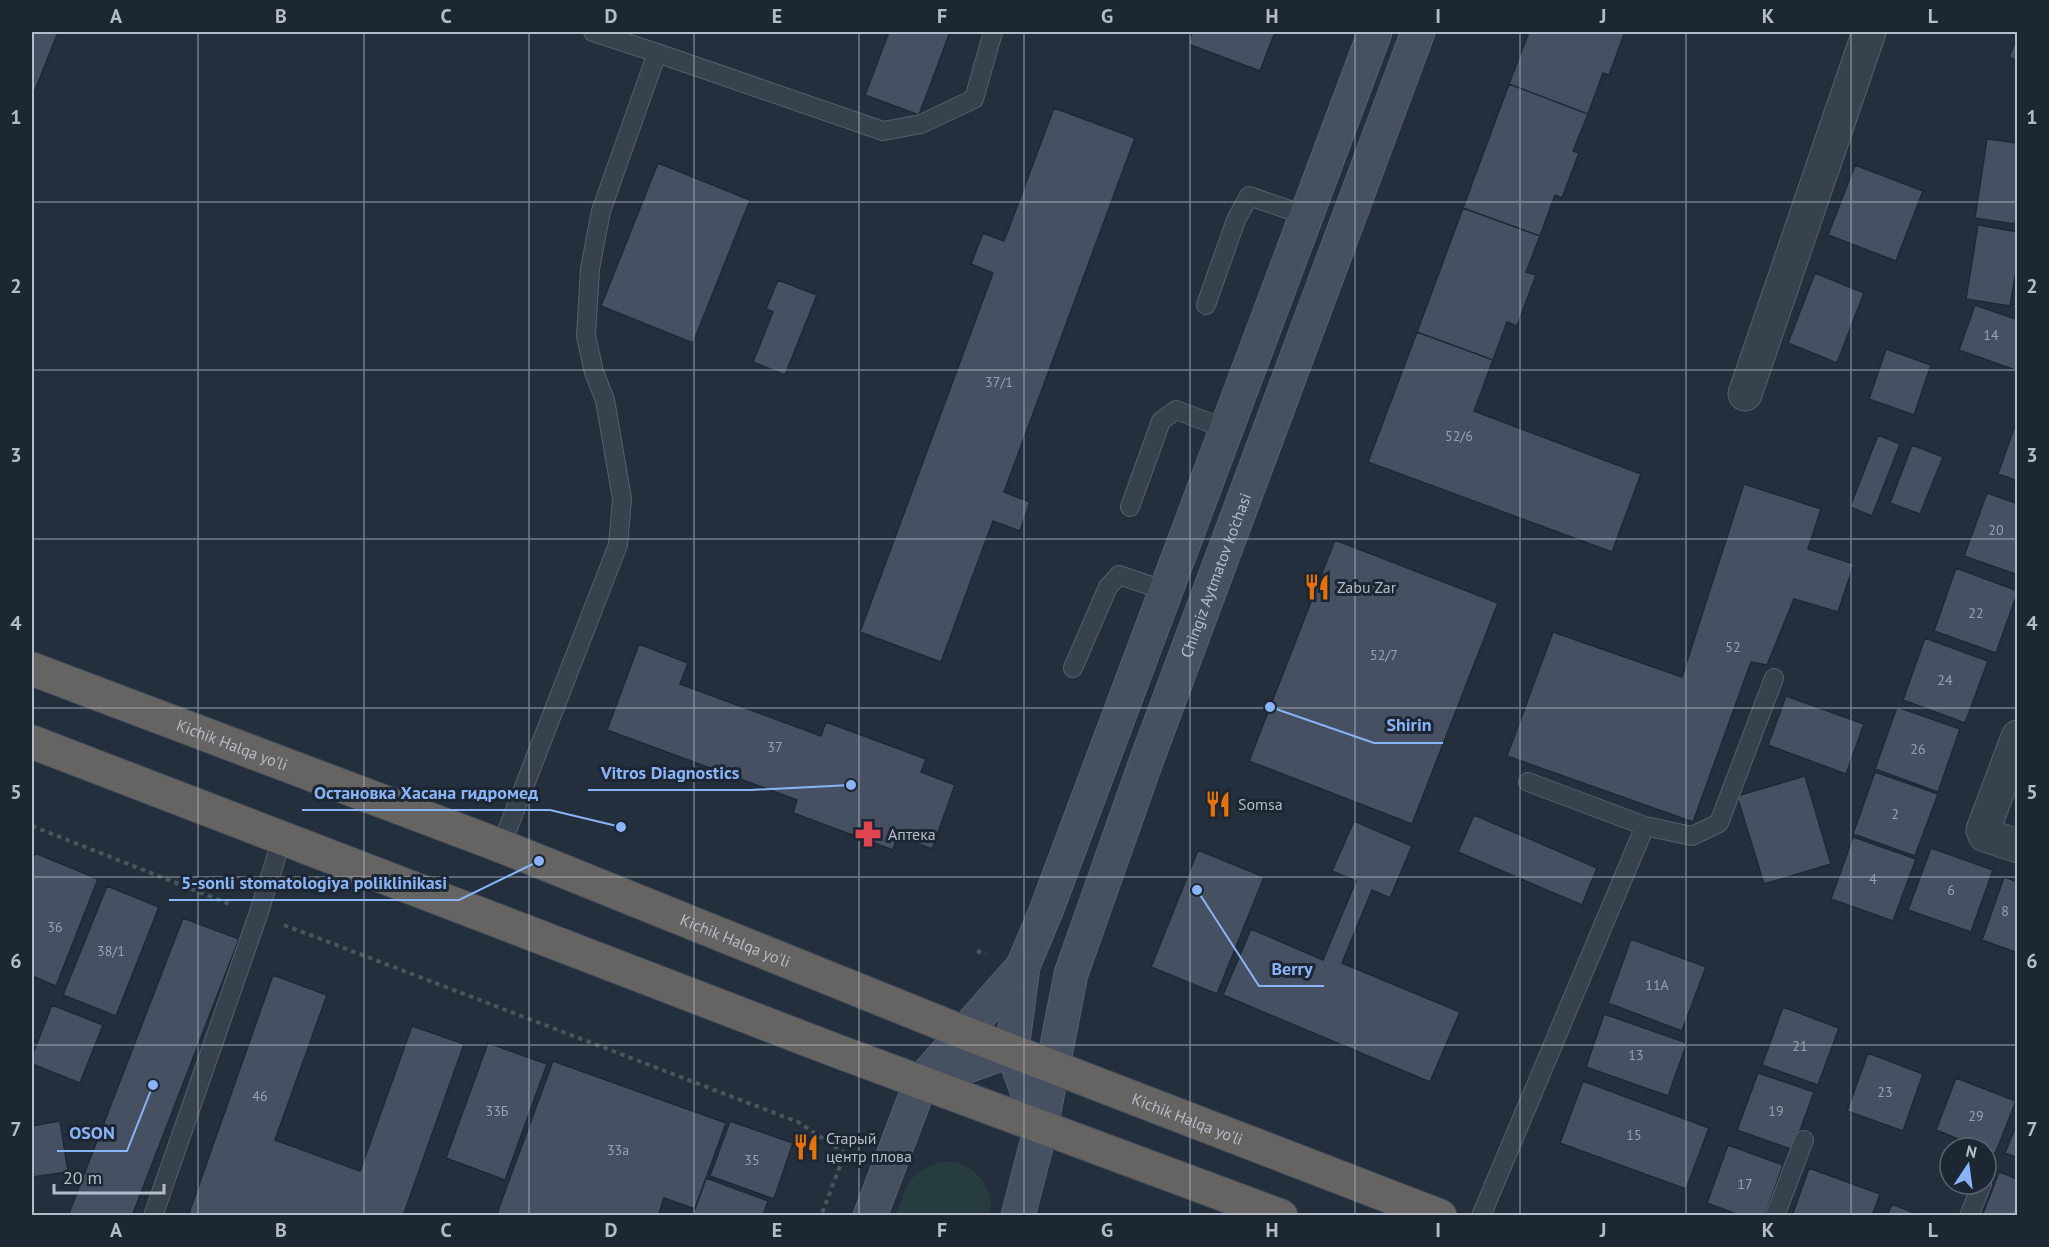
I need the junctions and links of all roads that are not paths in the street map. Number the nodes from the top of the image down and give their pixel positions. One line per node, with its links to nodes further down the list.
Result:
1 (593, 32): 6 (lane)
2 (993, 32): 6 (lane)
3 (1376, 32): 7 (main road)
4 (1418, 32): 26 (main road, Chingiz Aytmatov ko'chasi)
5 (1869, 32): 9 (street)
6 (657, 53): 21 (lane)
7 (1306, 216): 8 (lane); 10 (main road)
8 (1206, 305)
9 (1746, 394)
10 (1226, 429): 11 (lane); 12 (main road)
11 (1130, 507)
12 (1166, 591): 13 (lane); 23 (main road)
13 (1073, 668)
14 (32, 669): 21 (highway, Kichik Halqa yo'li)
15 (1774, 678): 19 (lane)
16 (2018, 737): 22 (street)
17 (32, 742): 20 (highway)
18 (1528, 782): 19 (lane)
19 (1645, 826): 36 (lane)
20 (282, 839): 27 (highway); 31 (lane)
21 (501, 846): 24 (highway, Kichik Halqa yo'li)
22 (2018, 846)
23 (1023, 966): 24 (main road); 25 (main road)
24 (965, 1033): 25 (highway, Kichik Halqa yo'li); 27 (main road)
25 (1012, 1050): 26 (highway, Kichik Halqa yo'li); 27 (main road); 28 (main road)
26 (1052, 1065): 28 (main road, Chingiz Aytmatov ko'chasi); 35 (highway, Kichik Halqa yo'li)
27 (921, 1082): 28 (highway); 32 (main road)
28 (1041, 1127): 33 (main road, Chingiz Aytmatov ko'chasi); 34 (highway)
29 (1804, 1140): 37 (lane)
30 (1977, 1196): 38 (lane)
31 (153, 1215)
32 (870, 1215)
33 (1018, 1215)
34 (1281, 1215)
35 (1440, 1215)
36 (1481, 1215)
37 (1775, 1215)
38 (1969, 1215)

